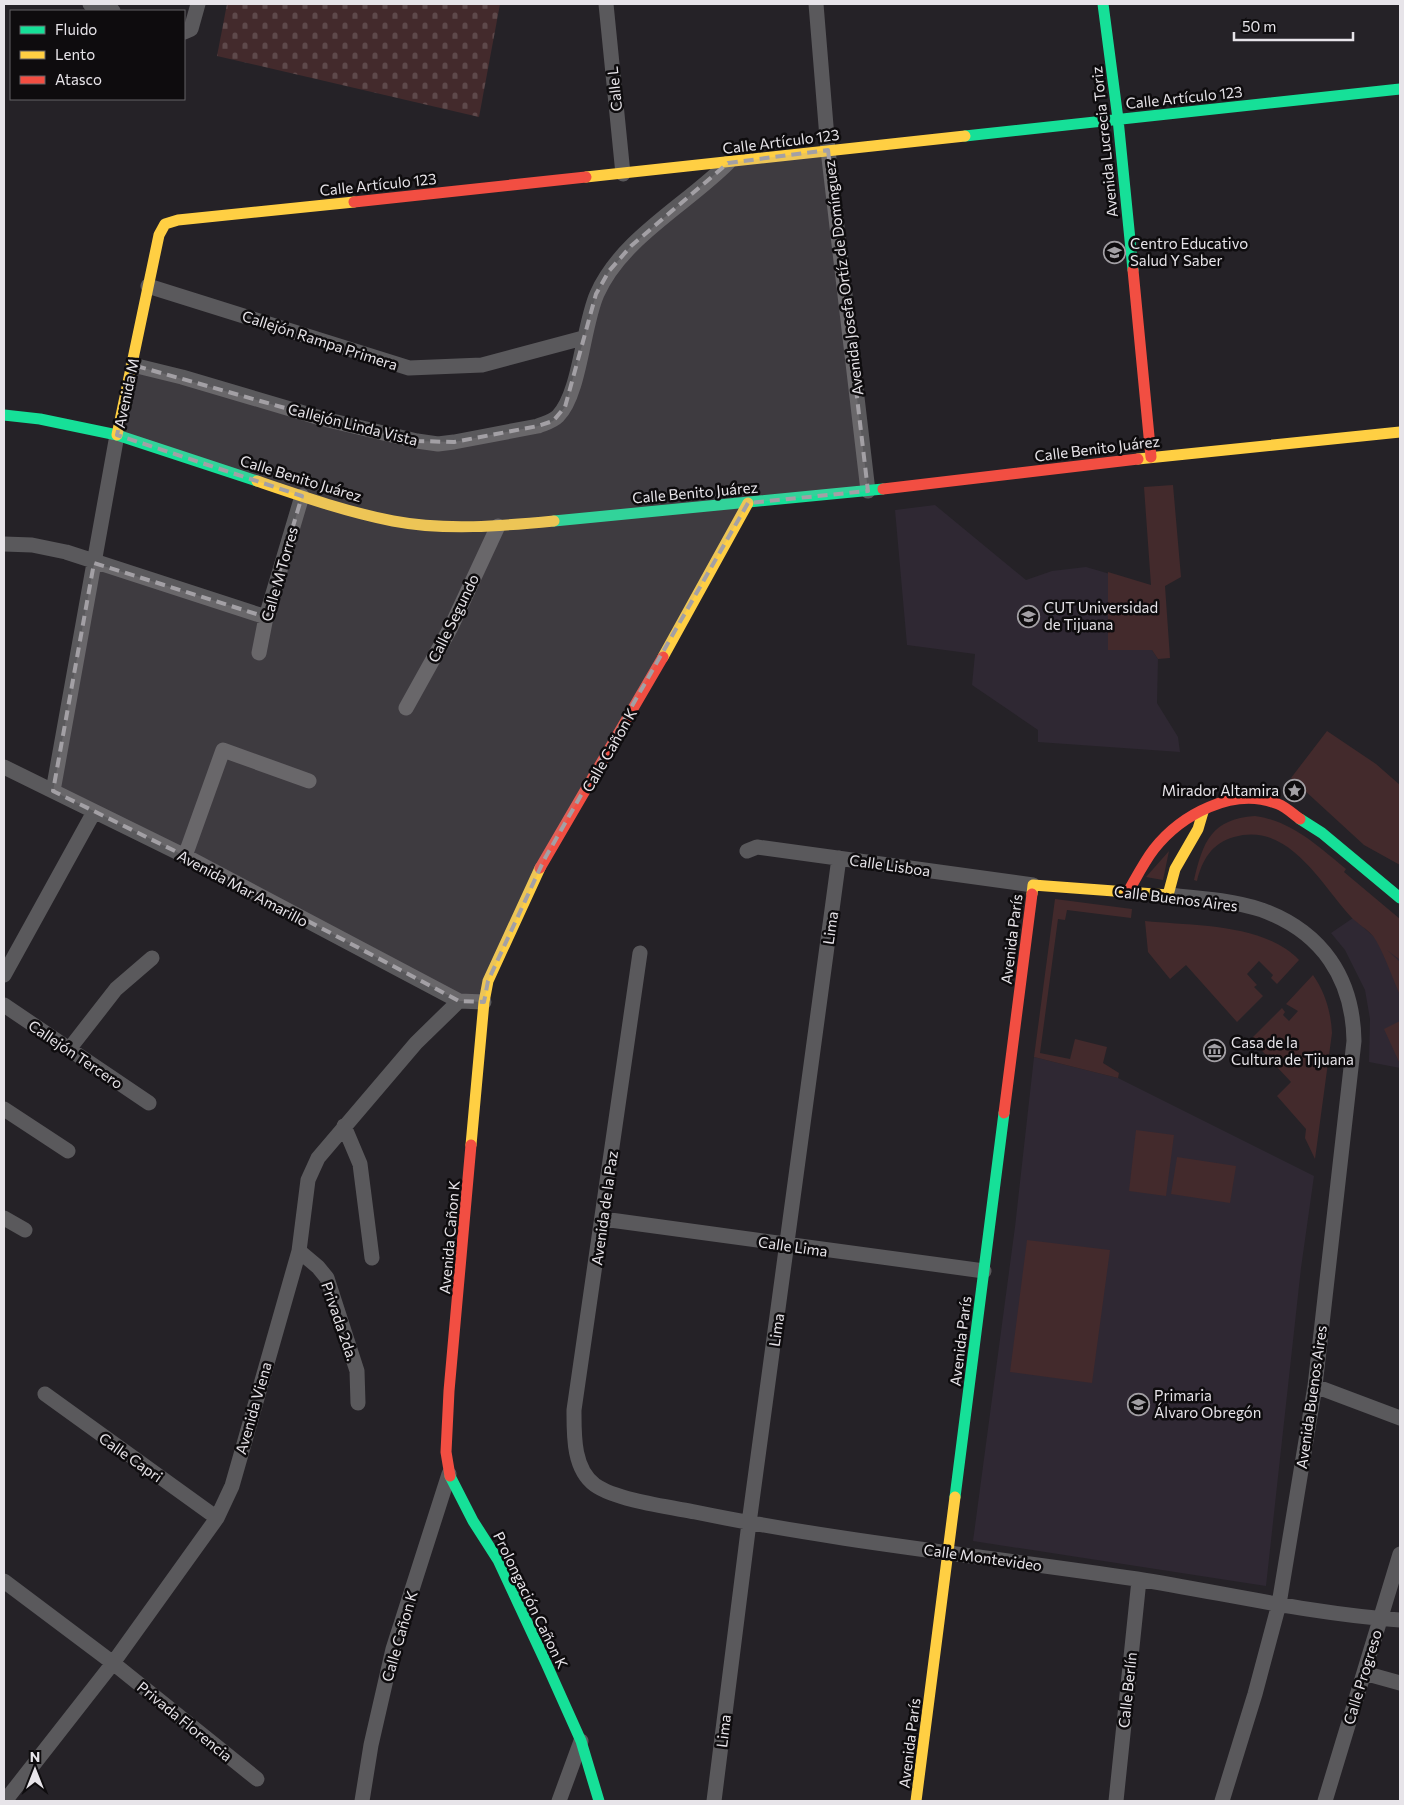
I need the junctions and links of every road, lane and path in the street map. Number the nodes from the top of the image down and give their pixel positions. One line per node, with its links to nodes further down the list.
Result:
1 (90, 4): 6 (street)
2 (198, 4): 7 (street)
3 (606, 4): 12 (street, Calle L)
4 (816, 4): 10 (street, Avenida Josefa Ortíz de Domínguez)
5 (1103, 4): 9 (street, Avenida Lucrecia Toriz)
6 (110, 10)
7 (186, 32)
8 (1400, 89): 9 (street, Calle Artículo 123)
9 (1118, 119): 10 (street, Calle Artículo 123); 20 (street, Avenida Lucrecia Toriz)
10 (828, 150): 11 (street, Calle Artículo 123); 21 (street, Avenida Josefa Ortíz de Domínguez)
11 (728, 163): 12 (street, Calle Artículo 123); 15 (street, Callejón Linda Vista)
12 (623, 174): 13 (street, Calle Artículo 123)
13 (166, 224): 14 (street, Avenida M)
14 (148, 286): 15 (street, Callejón Rampa Primera); 16 (street, Avenida M)
15 (583, 338): 16 (street, Callejón Linda Vista)
16 (133, 365): 19 (street, Avenida M)
17 (4, 415): 19 (street, Calle Benito Juárez)
18 (1400, 432): 20 (street, Calle Benito Juárez)
19 (117, 435): 22 (street, Calle Benito Juárez); 26 (street, Avenida M)
20 (1151, 457): 21 (street, Calle Benito Juárez)
21 (868, 492): 23 (street, Calle Benito Juárez)
22 (302, 496): 24 (street, Calle Benito Juárez); 27 (street, Calle M Torres)
23 (748, 503): 24 (street, Calle Benito Juárez); 47 (street, Calle Cañon K)
24 (498, 526): 29 (street, Calle Segundo)
25 (4, 544): 26 (street)
26 (94, 563): 27 (street); 32 (street, Avenida M)
27 (266, 617): 28 (street, Calle M Torres)
28 (259, 653)
29 (406, 708)
30 (4, 766): 32 (street, Avenida Mar Amarillo)
31 (309, 781): 36 (street)
32 (53, 792): 33 (street, Avenida Mar Amarillo)
33 (94, 812): 36 (street, Avenida Mar Amarillo); 44 (street)
34 (1203, 812): 39 (street); 40 (street); 41 (street)
35 (747, 851): 37 (street, Calle Lisboa)
36 (185, 856): 46 (street, Avenida Mar Amarillo)
37 (839, 858): 38 (street, Calle Lisboa); 57 (street, Lima)
38 (1033, 885): 39 (street, Calle Buenos Aires); 60 (street, Avenida París)
39 (1128, 892): 40 (street, Calle Buenos Aires)
40 (1168, 895): 45 (street, Calle Buenos Aires)
41 (1400, 898)
42 (640, 952): 55 (street, Avenida de la Paz)
43 (152, 958): 49 (street)
44 (4, 975)
45 (1346, 986): 61 (street, Avenida Buenos Aires)
46 (459, 1001): 47 (street, Avenida Mar Amarillo); 52 (street, Avenida Viena)
47 (484, 1002): 66 (street, Avenida Cañon K)
48 (4, 1004): 49 (street, Callejón Tercero)
49 (70, 1048): 50 (street, Callejón Tercero)
50 (149, 1103)
51 (4, 1109): 53 (street)
52 (344, 1126): 58 (street, Avenida Viena); 59 (street)
53 (68, 1151)
54 (4, 1218): 56 (street)
55 (603, 1219): 57 (street, Calle Lima); 65 (street, Avenida de la Paz)
56 (25, 1230)
57 (787, 1246): 60 (street, Calle Lima); 68 (street, Lima)
58 (299, 1251): 63 (street, Privada 2da.); 67 (street, Avenida Viena)
59 (372, 1258)
60 (984, 1271): 69 (street, Avenida París)
61 (1315, 1386): 64 (street); 73 (street, Avenida Buenos Aires)
62 (45, 1394): 67 (street, Calle Capri)
63 (358, 1403)
64 (1400, 1418)
65 (580, 1464): 68 (street, Calle Montevideo)
66 (449, 1474): 79 (street, Prolongación Cañon K); 82 (street, Calle Cañon K)
67 (217, 1518): 76 (street, Avenida Viena)
68 (749, 1523): 69 (street, Calle Montevideo); 85 (street, Lima)
69 (948, 1552): 71 (street, Calle Montevideo); 86 (street, Avenida París)
70 (1400, 1554): 74 (street, Calle Progreso)
71 (1139, 1580): 73 (street, Calle Montevideo); 87 (street, Calle Berlín)
72 (4, 1581): 76 (street, Privada Florencia)
73 (1279, 1604): 74 (street, Calle Montevideo); 88 (street, Avenida Buenos Aires)
74 (1380, 1618): 75 (street, Calle Montevideo); 77 (street, Calle Progreso)
75 (1400, 1620)
76 (112, 1663): 80 (street, Privada Florencia); 81 (street, Avenida Viena)
77 (1364, 1673): 78 (street); 89 (street, Calle Progreso)
78 (1400, 1682)
79 (581, 1741): 83 (street); 84 (street, Prolongación Cañon K)
80 (257, 1779)
81 (5, 1801)
82 (362, 1801)
83 (558, 1801)
84 (600, 1801)
85 (714, 1801)
86 (916, 1801)
87 (1116, 1801)
88 (1222, 1801)
89 (1325, 1801)

